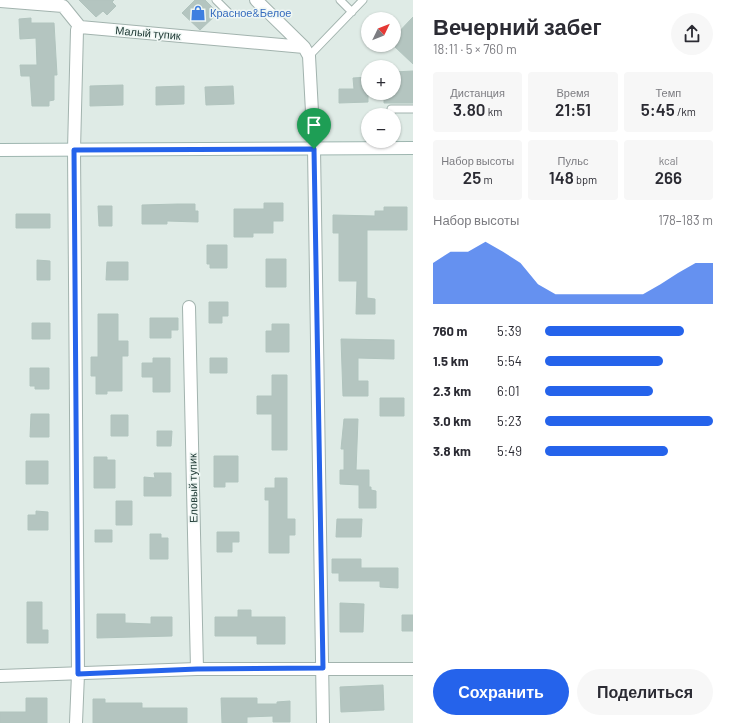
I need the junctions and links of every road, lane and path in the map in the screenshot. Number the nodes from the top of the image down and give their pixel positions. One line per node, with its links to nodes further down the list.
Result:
1 (216, 0): 6 (lane)
2 (256, 0): 9 (street)
3 (340, 0): 7 (lane)
4 (363, 0): 7 (lane)
5 (0, 1): 8 (street)
6 (228, 12)
7 (352, 12): 9 (lane)
8 (80, 27): 9 (street, Малый тупик); 17 (street)
9 (307, 52): 15 (street)
10 (401, 109): 11 (lane)
11 (413, 109)
12 (361, 146): 15 (street)
13 (401, 146): 14 (street)
14 (413, 148)
15 (314, 149): 17 (street); 19 (street)
16 (0, 150): 17 (street)
17 (74, 150): 22 (street)
18 (189, 307): 21 (street, Еловый тупик)
19 (323, 668): 20 (street); 21 (street); 25 (street)
20 (413, 668)
21 (197, 669): 22 (street)
22 (78, 674): 23 (street); 24 (street)
23 (0, 676)
24 (76, 723)
25 (323, 723)

